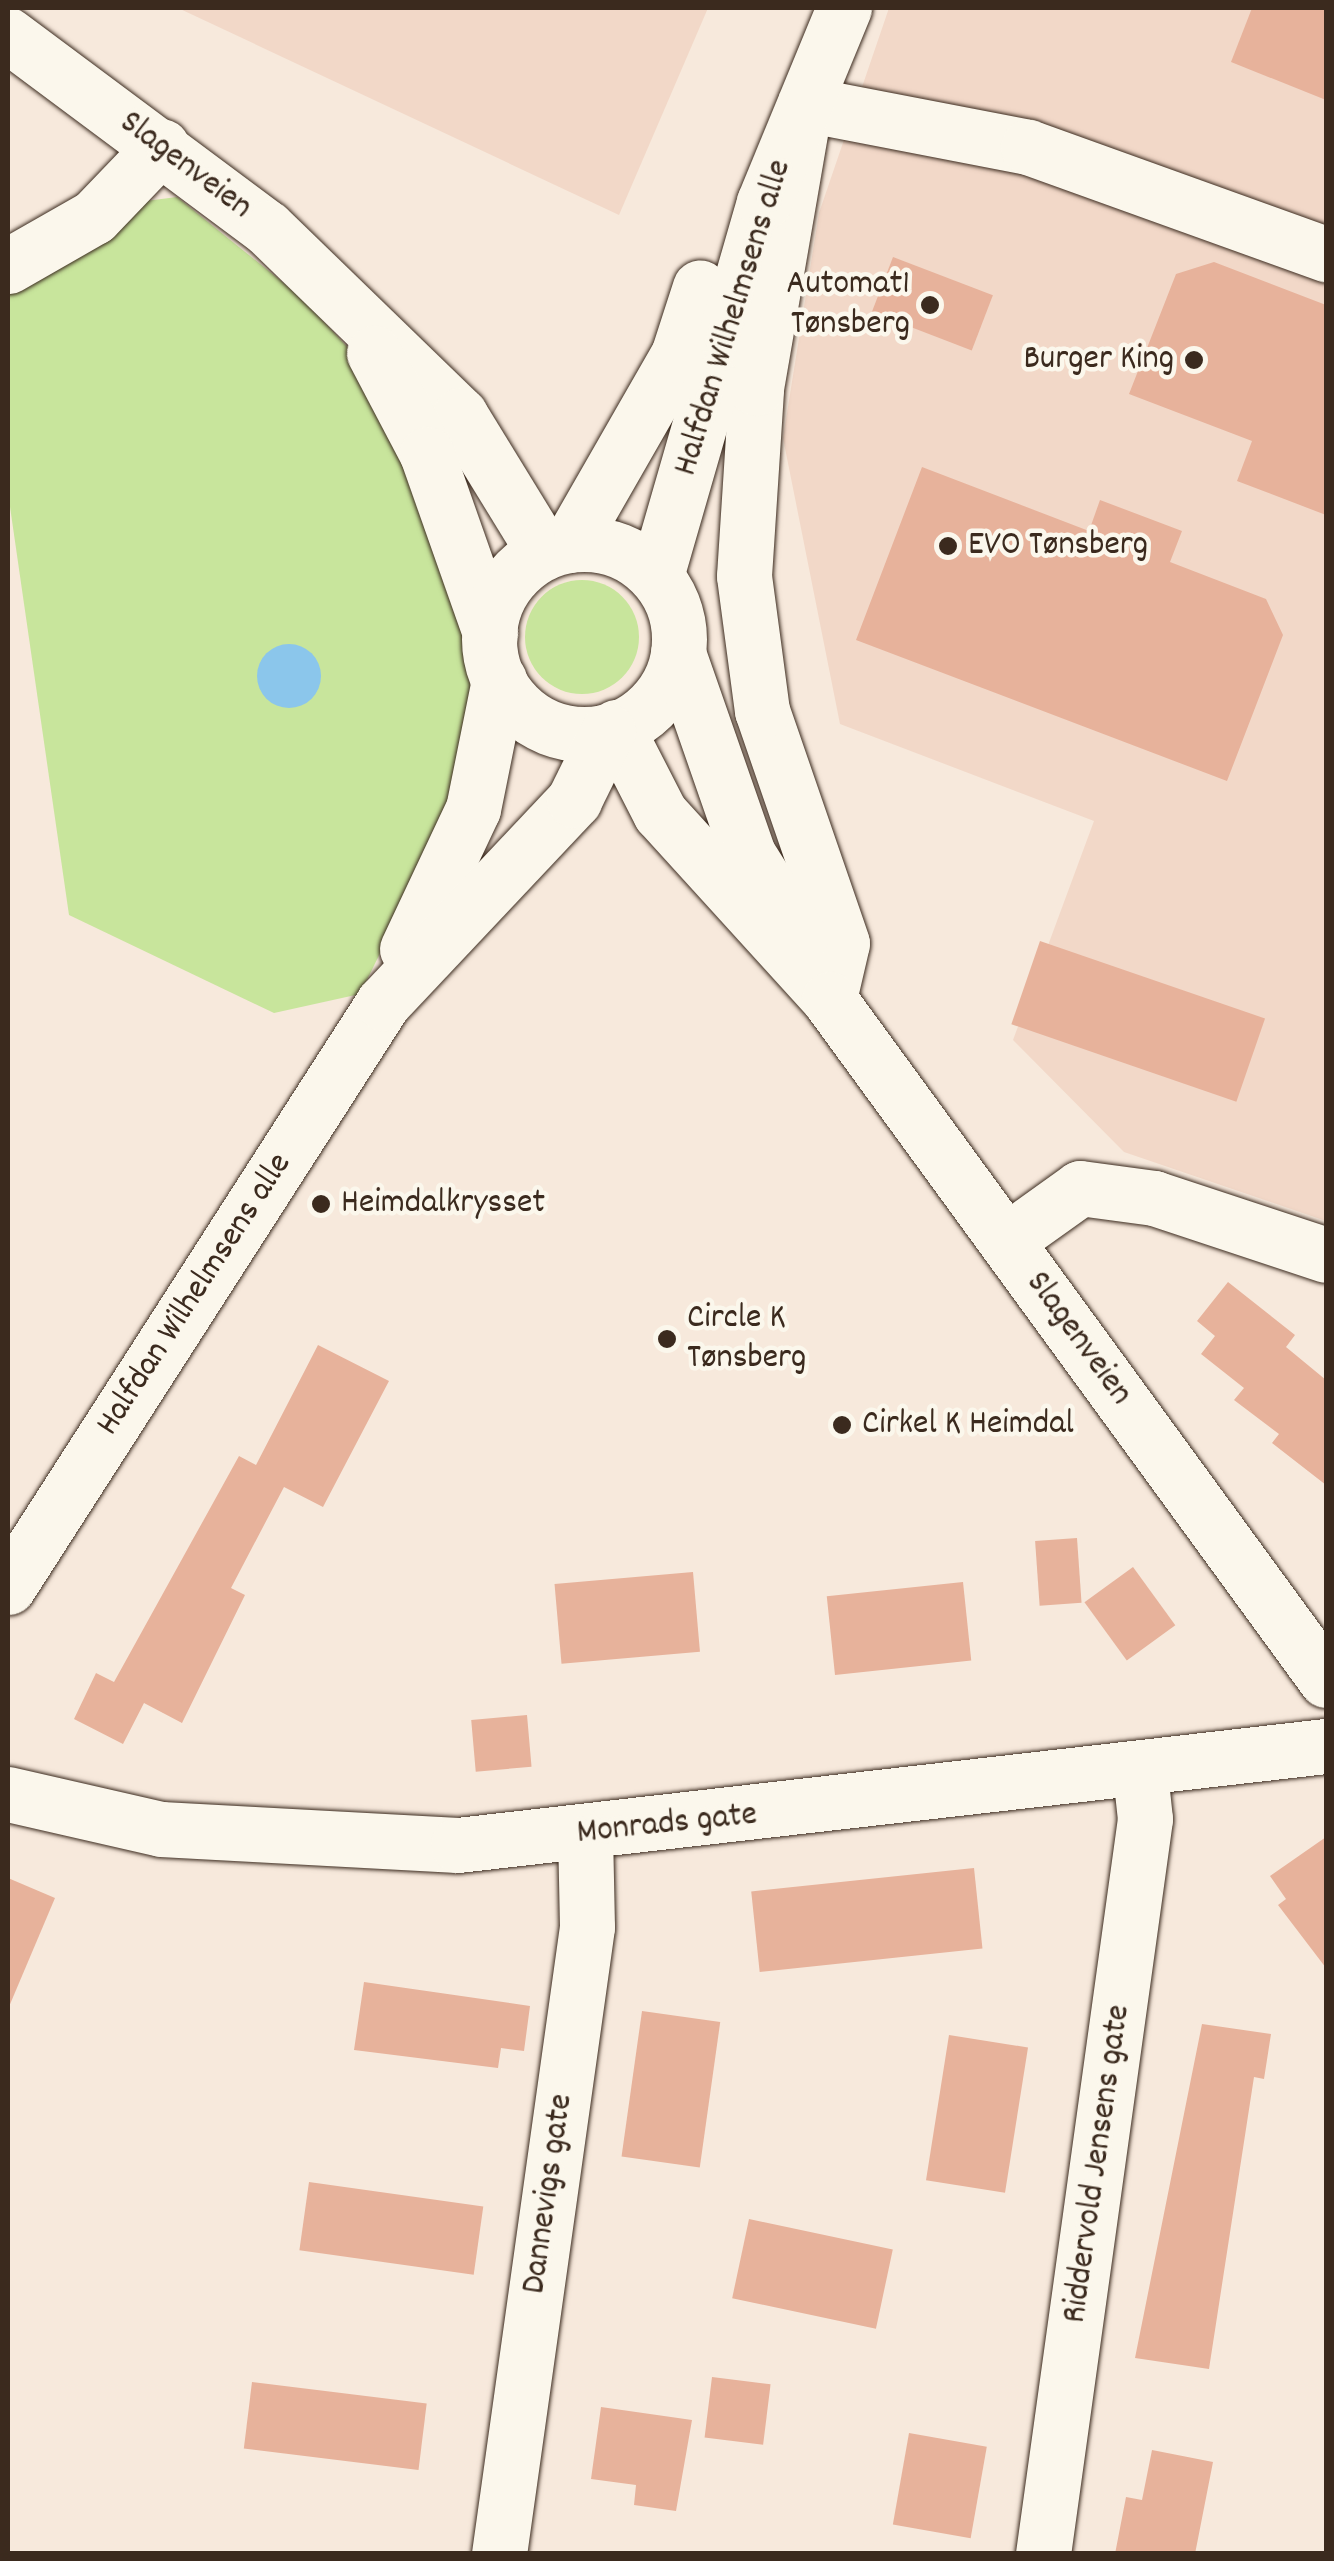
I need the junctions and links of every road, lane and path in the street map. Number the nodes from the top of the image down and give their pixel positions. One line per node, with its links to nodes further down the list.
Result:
1 (803, 8): 9 (main road, Halfdan Wilhelmsens alle)
2 (844, 8): 4 (main road, Halfdan Wilhelmsens alle)
3 (8, 35): 5 (main road, Slagenveien)
4 (806, 104): 6 (main road); 10 (main road, Halfdan Wilhelmsens alle); 14 (main road)
5 (162, 146): 7 (main road); 8 (main road, Slagenveien)
6 (1326, 254)
7 (8, 266)
8 (351, 310): 9 (main road, Slagenveien); 12 (main road, Slagenveien)
9 (556, 549): 10 (main road); 12 (main road)
10 (656, 576): 11 (main road)
11 (678, 653): 13 (main road); 14 (main road, Slagenveien)
12 (494, 657): 13 (main road); 15 (main road, Halfdan Wilhelmsens alle)
13 (612, 729): 14 (main road, Slagenveien); 15 (main road, Halfdan Wilhelmsens alle)
14 (829, 999): 16 (main road, Slagenveien)
15 (383, 1003): 18 (main road, Halfdan Wilhelmsens alle)
16 (1006, 1240): 17 (main road); 19 (main road, Slagenveien)
17 (1326, 1255)
18 (8, 1587)
19 (1326, 1680)
20 (1326, 1746): 21 (main road, Monrads gate)
21 (1140, 1773): 23 (main road, Monrads gate); 25 (main road, Riddervold Jensens gate)
22 (8, 1794): 23 (main road, Monrads gate)
23 (584, 1835): 24 (main road, Dannevigs gate)
24 (499, 2554)
25 (1042, 2554)

